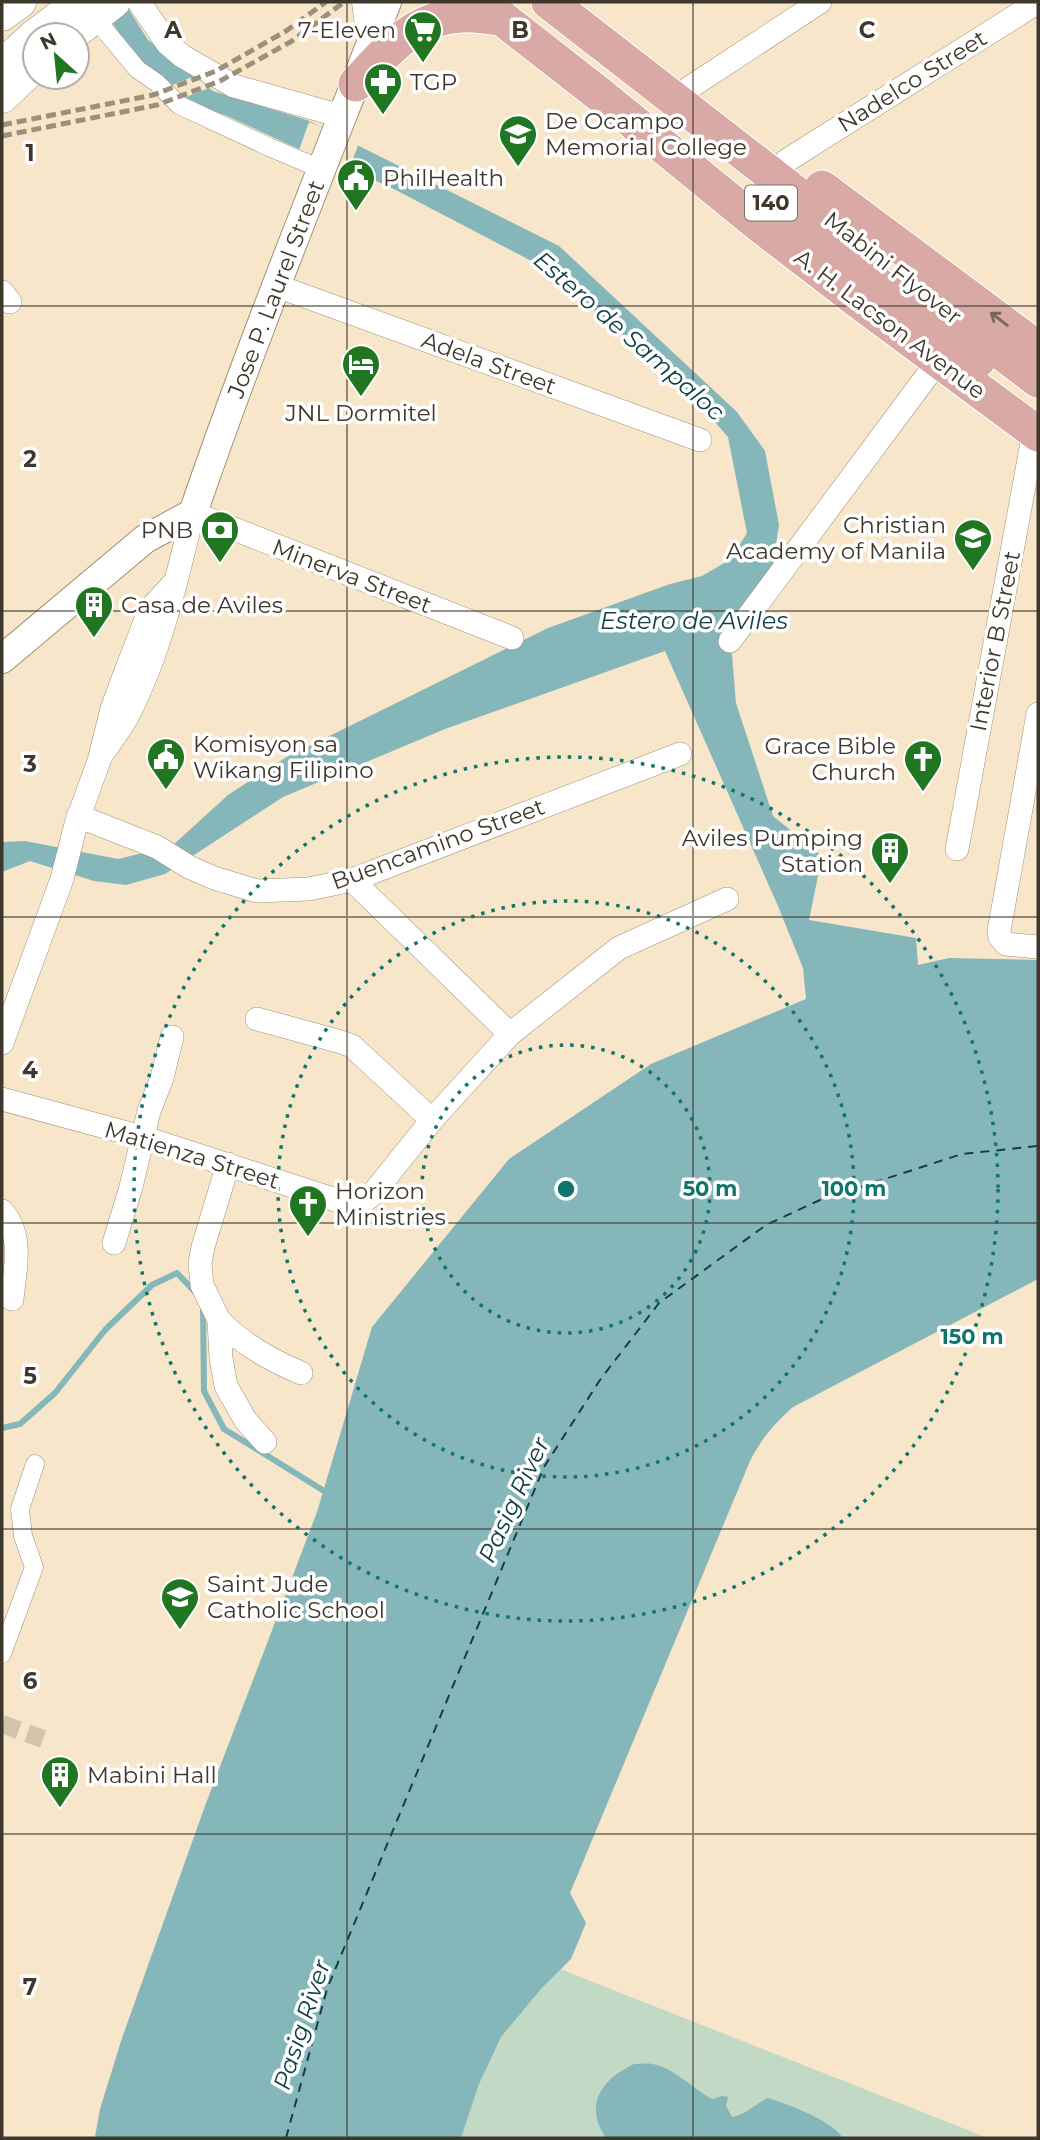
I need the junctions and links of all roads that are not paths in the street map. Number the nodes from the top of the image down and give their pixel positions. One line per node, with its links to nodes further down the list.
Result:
1 (20, 2): 12 (main road)
2 (43, 2): 13 (main road)
3 (139, 2): 20 (street)
4 (368, 2): 14 (main road)
5 (387, 2): 14 (street, Jose P. Laurel Street)
6 (549, 2): 26 (main road, Mabini Flyover / 140)
7 (576, 2): 18 (main road, 140)
8 (820, 2): 18 (street)
9 (1038, 2): 21 (street, Nadelco Street)
10 (495, 7): 17 (main road); 25 (main road, A. H. Lacson Avenue / 140); 27 (main road, Mabini Flyover / 140)
11 (91, 14): 15 (main road); 22 (street)
12 (2, 15)
13 (2, 37)
14 (373, 38): 17 (street, Jose P. Laurel Street)
15 (2, 65)
16 (21, 79): 19 (main road)
17 (356, 84): 20 (street, Jose P. Laurel Street)
18 (689, 88): 21 (main road, 140)
19 (2, 97)
20 (339, 124): 22 (street, Jose P. Laurel Street)
21 (786, 161): 24 (main road, 140, one-way to 21)
22 (324, 165): 23 (street, Jose P. Laurel Street)
23 (277, 286): 28 (street, Adela Street); 29 (street, Jose P. Laurel Street)
24 (1038, 349)
25 (938, 360): 27 (main road, A. H. Lacson Avenue / 140); 31 (street)
26 (1038, 380)
27 (1037, 427): 36 (street, Interior B Street)
28 (700, 440)
29 (193, 513): 30 (street, Minerva Street); 32 (street); 35 (street, Jose P. Laurel Street)
30 (512, 638)
31 (730, 641)
32 (2, 659)
33 (1038, 714): 39 (street)
34 (680, 754): 37 (street, Buencamino Street)
35 (77, 820): 37 (street, Buencamino Street); 43 (street, Jose P. Laurel Street)
36 (957, 849)
37 (352, 880): 41 (street)
38 (727, 899): 41 (street, Matienza Street)
39 (1038, 947)
40 (257, 1019): 45 (street)
41 (510, 1034): 45 (street, Matienza Street)
42 (172, 1037): 46 (street)
43 (2, 1043)
44 (2, 1099): 46 (street, Matienza Street)
45 (432, 1120): 47 (street, Matienza Street)
46 (142, 1138): 47 (street, Matienza Street); 49 (street)
47 (228, 1164): 51 (street)
48 (2, 1211): 50 (street)
49 (114, 1243)
50 (12, 1299)
51 (219, 1320): 52 (street); 53 (street)
52 (301, 1373)
53 (265, 1442)
54 (35, 1464): 55 (street)
55 (2, 1654)

